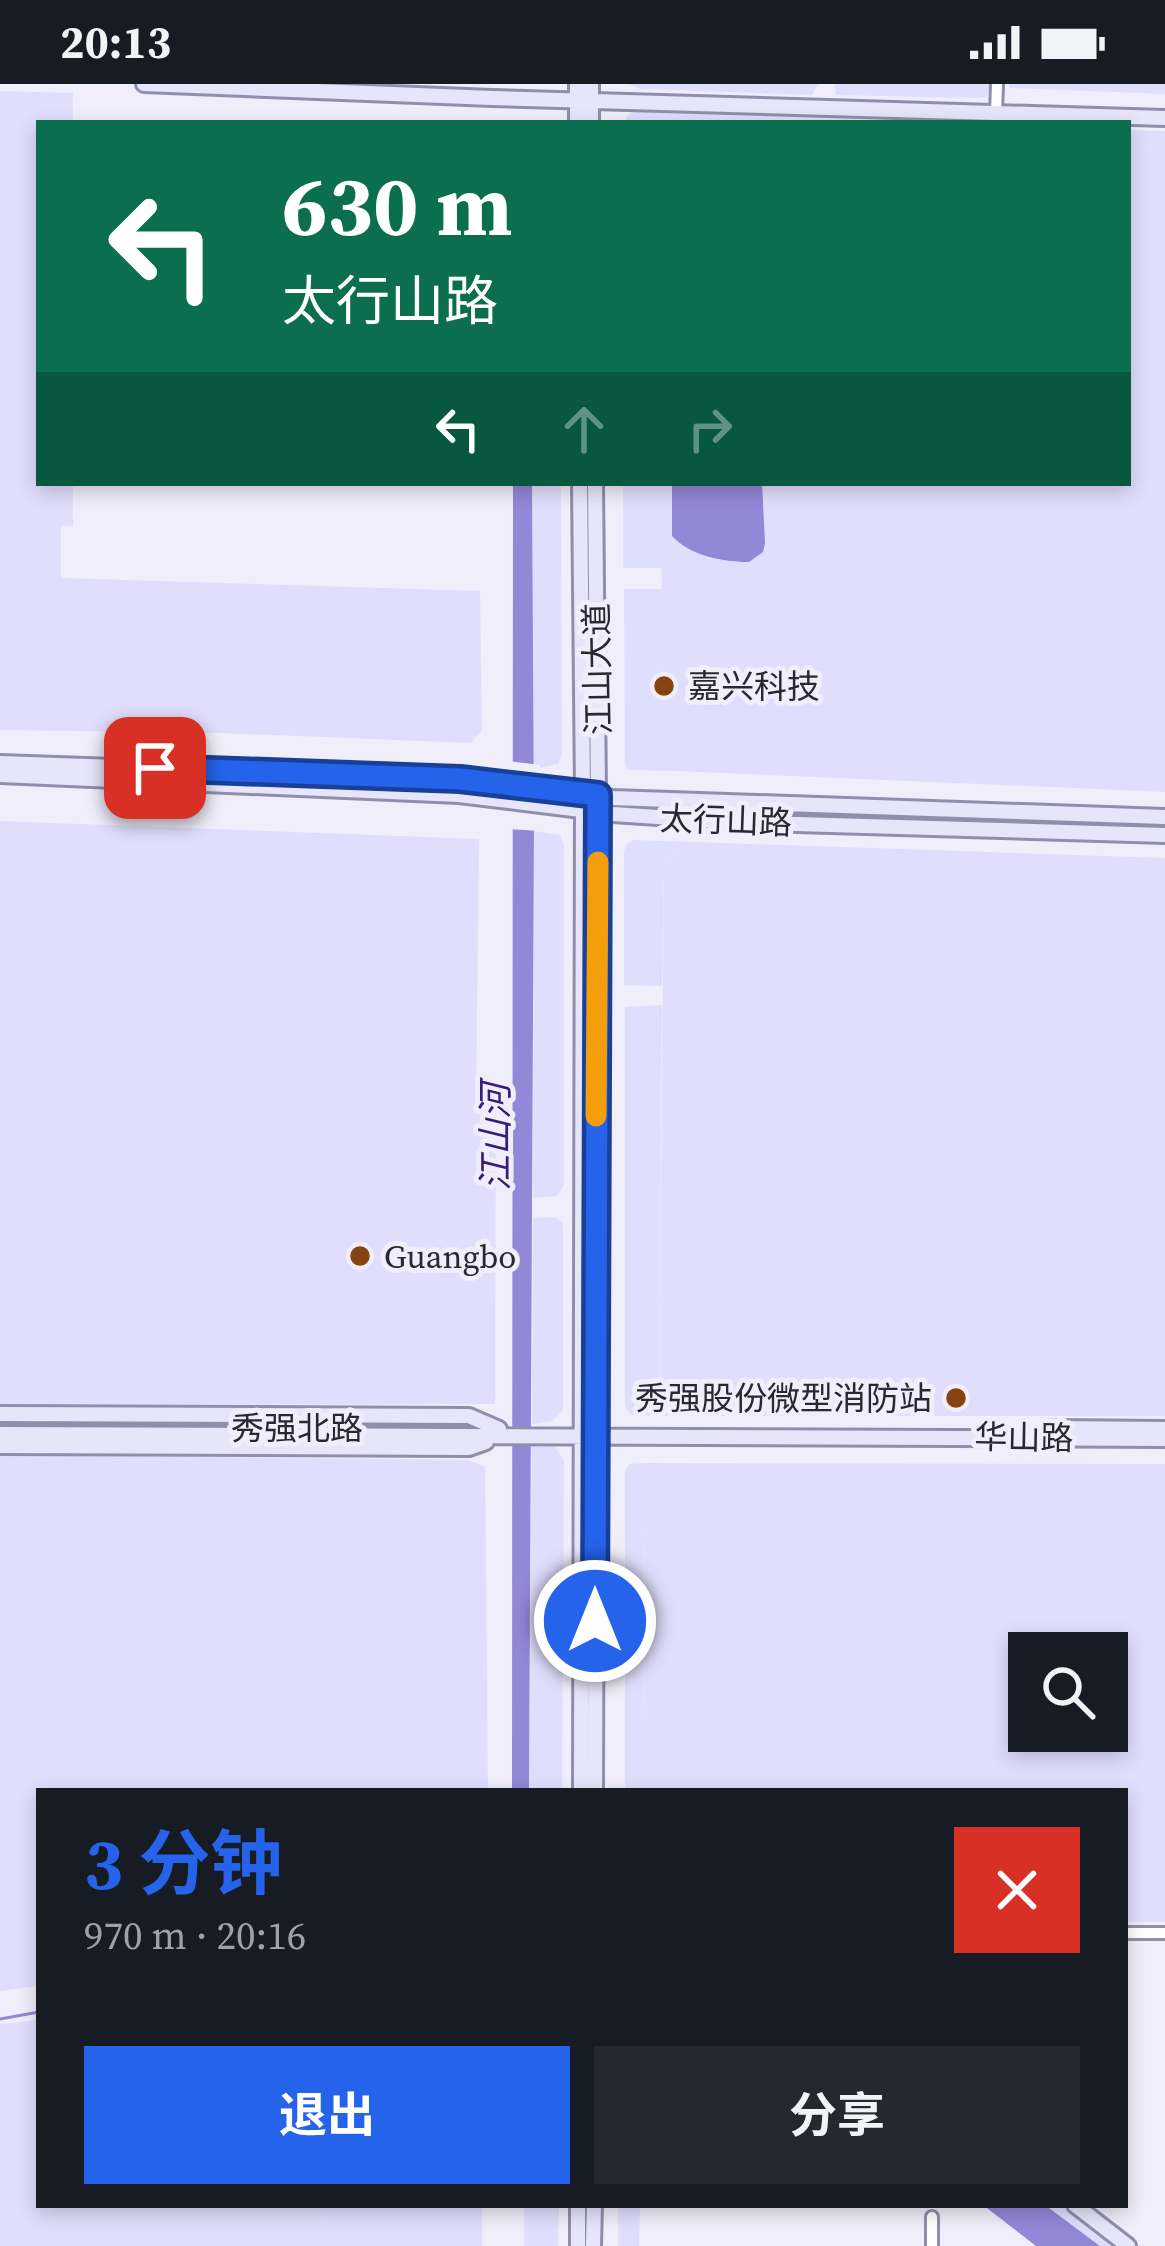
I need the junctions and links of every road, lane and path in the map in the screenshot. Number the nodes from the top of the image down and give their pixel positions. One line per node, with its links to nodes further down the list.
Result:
1 (144, 84): 2 (street)
2 (158, 84): 5 (street)
3 (591, 84): 5 (street)
4 (997, 84): 6 (street)
5 (582, 95): 6 (street)
6 (996, 114): 7 (street)
7 (1165, 118)
8 (580, 486): 13 (street, 江山大道)
9 (595, 486): 13 (street, 江山大道)
10 (0, 763): 12 (street, 太行山路)
11 (0, 775): 12 (street, 太行山路)
12 (497, 791): 13 (street, 太行山路); 14 (street, 太行山路)
13 (590, 794): 14 (street, 江山大道); 15 (street, 太行山路)
14 (590, 812): 16 (street, 太行山路); 21 (street, 江山大道)
15 (1165, 817)
16 (1165, 835)
17 (0, 1414): 20 (street)
18 (1165, 1429): 21 (street, 华山路)
19 (0, 1430): 20 (street, 秀强北路)
20 (501, 1433): 21 (street, 秀强北路); 23 (street)
21 (588, 1434): 22 (street, 华山路); 24 (street, 江山大道); 25 (street, 江山大道)
22 (1165, 1439)
23 (0, 1446)
24 (581, 1788)
25 (595, 1788)
26 (1165, 1933): 27 (street)
27 (1128, 1934)
28 (578, 2208): 32 (street)
29 (594, 2208): 33 (street)
30 (1079, 2208): 35 (street)
31 (932, 2217): 34 (street)
32 (578, 2246)
33 (593, 2246)
34 (932, 2246)
35 (1128, 2246)

